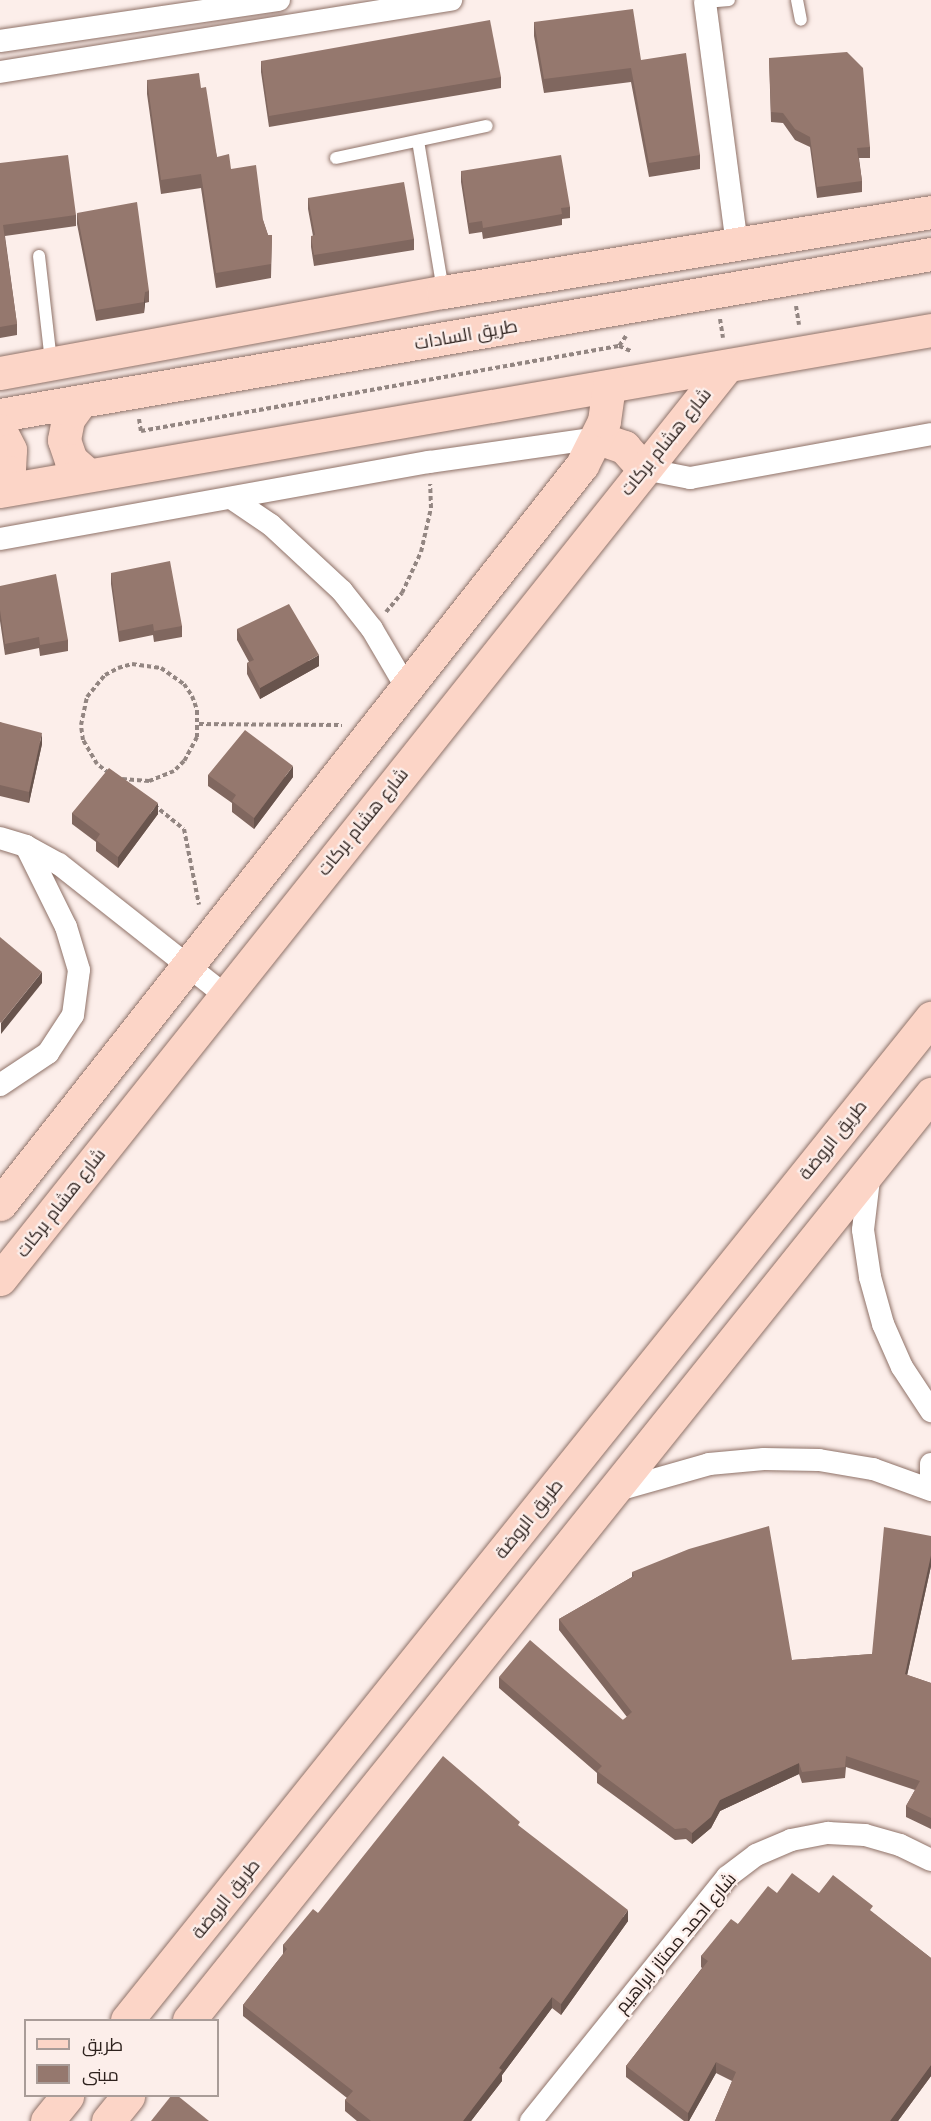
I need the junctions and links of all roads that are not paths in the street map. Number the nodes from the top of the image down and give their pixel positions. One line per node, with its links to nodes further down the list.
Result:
1 (279, 0): 8 (street)
2 (451, 0): 6 (street)
3 (729, 0): 5 (lane)
4 (797, 0): 7 (lane)
5 (705, 2): 14 (street)
6 (338, 9): 9 (street)
7 (801, 20)
8 (0, 41)
9 (0, 72)
10 (487, 126): 11 (lane)
11 (418, 141): 12 (lane); 18 (lane)
12 (336, 158)
13 (931, 212): 14 (street)
14 (737, 244): 17 (street)
15 (931, 254): 19 (street, طريق السادات)
16 (39, 256): 22 (lane)
17 (565, 272): 18 (street); 19 (street)
18 (443, 292): 22 (street)
19 (570, 317): 25 (street, طريق السادات)
20 (931, 330): 21 (street)
21 (724, 346): 24 (street); 30 (street, شارع هشام بركات)
22 (51, 364): 23 (street)
23 (0, 373)
24 (609, 386): 29 (street); 31 (street)
25 (81, 401): 26 (street, طريق السادات); 31 (street)
26 (0, 415)
27 (0, 430): 32 (street)
28 (931, 434): 30 (street)
29 (598, 438): 30 (street); 33 (street); 35 (street)
30 (644, 469): 39 (street, شارع هشام بركات)
31 (88, 475): 32 (street)
32 (0, 489)
33 (231, 498): 34 (street); 35 (street)
34 (0, 539)
35 (406, 687): 38 (street)
36 (0, 838): 37 (street)
37 (26, 846): 38 (street); 41 (street)
38 (198, 955): 39 (street); 44 (street)
39 (225, 995): 45 (street, شارع هشام بركات)
40 (931, 1018): 52 (street, طريق الروضة)
41 (0, 1085)
42 (931, 1094): 43 (street)
43 (870, 1171): 46 (street); 50 (street)
44 (0, 1204)
45 (0, 1279)
46 (931, 1411)
47 (931, 1464): 48 (street)
48 (931, 1481)
49 (931, 1490): 50 (street)
50 (610, 1492): 53 (street)
51 (931, 1860): 60 (street, شارع احمد ممتاز ابراهيم)
52 (179, 1958): 53 (street); 54 (street, طريق الروضة)
53 (218, 1984): 55 (street)
54 (128, 2019)
55 (190, 2019)
56 (66, 2097): 58 (street)
57 (127, 2097): 59 (street)
58 (47, 2121)
59 (108, 2121)
60 (531, 2121)

